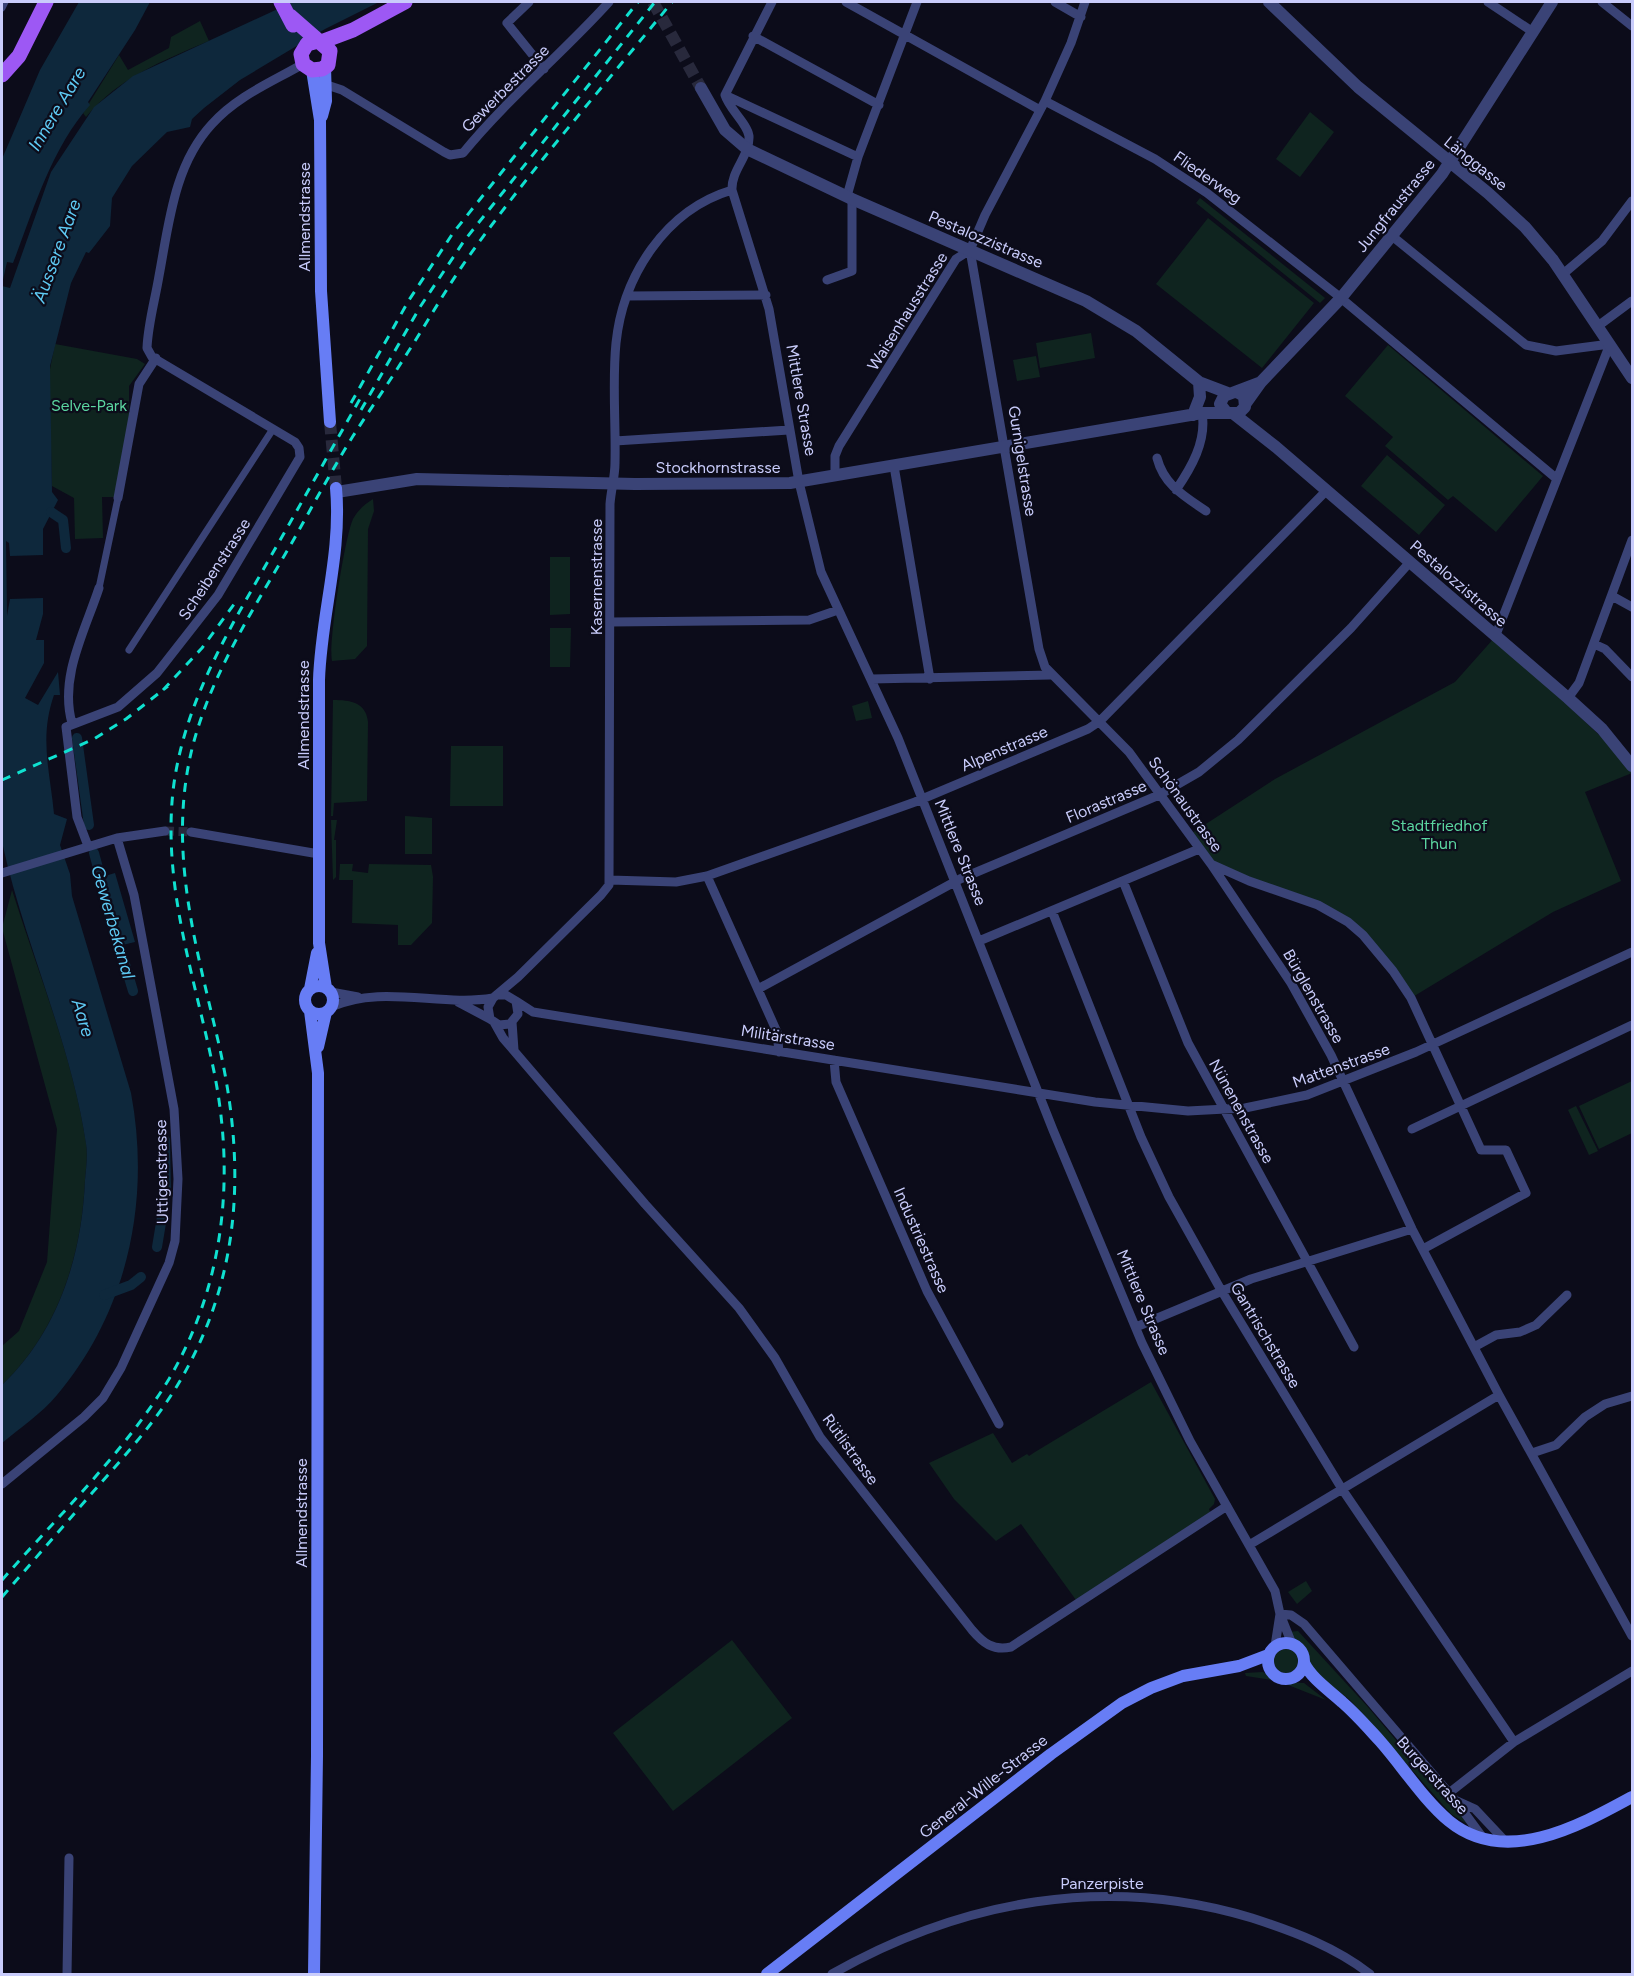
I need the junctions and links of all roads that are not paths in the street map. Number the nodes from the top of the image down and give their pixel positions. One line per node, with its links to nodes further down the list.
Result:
1 (5, 2): 16 (street)
2 (46, 2): 24 (main road)
3 (281, 2): 22 (main road)
4 (405, 2): 22 (main road)
5 (529, 2): 23 (street)
6 (609, 2): 23 (street, Gewerbestrasse)
7 (772, 2): 21 (street)
8 (846, 2): 20 (street, Fliederweg)
9 (917, 2): 20 (street)
10 (1055, 2): 17 (street)
11 (1084, 2): 17 (street, Waisenhausstrasse)
12 (1269, 2): 31 (street, Länggasse)
13 (1488, 2): 19 (street)
14 (1552, 2): 19 (street, Jungfraustrasse)
15 (1602, 2): 18 (street)
16 (2, 8)
17 (1081, 18): 28 (street, Waisenhausstrasse)
18 (1632, 26)
19 (1533, 32): 31 (street, Jungfraustrasse)
20 (904, 34): 27 (street); 28 (street, Fliederweg)
21 (753, 36): 26 (street); 27 (street)
22 (315, 58): 23 (street, Gewerbestrasse); 45 (street); 52 (main road, Allmendstrasse)
23 (544, 69)
24 (2, 75)
25 (701, 88): 29 (street)
26 (725, 95): 29 (street); 30 (street)
27 (879, 105): 30 (street)
28 (1042, 105): 36 (street, Waisenhausstrasse); 41 (street, Fliederweg)
29 (747, 148): 32 (street); 33 (street, Pestalozzistrasse)
30 (858, 157): 33 (street)
31 (1450, 163): 35 (street, Jungfraustrasse); 37 (street, Länggasse)
32 (732, 190): 39 (street, Mittlere Strasse); 40 (street, Kasernenstrasse)
33 (849, 197): 36 (street, Pestalozzistrasse); 38 (street)
34 (1632, 201): 37 (street)
35 (1392, 236): 41 (street, Jungfraustrasse); 44 (street)
36 (970, 250): 47 (street, Pestalozzistrasse); 57 (street, Gurnigelstrasse); 60 (street, Waisenhausstrasse)
37 (1563, 274): 43 (street, Länggasse)
38 (827, 280)
39 (766, 295): 40 (street); 54 (street, Mittlere Strasse)
40 (627, 296): 56 (street, Kasernenstrasse)
41 (1341, 298): 48 (street, Jungfraustrasse); 61 (street, Fliederweg)
42 (1632, 301): 43 (street)
43 (1598, 326): 44 (street, Länggasse)
44 (1610, 344): 46 (street, Länggasse); 61 (street)
45 (156, 358): 53 (street, Scheibenstrasse); 67 (street)
46 (1632, 378)
47 (1199, 382): 49 (street, Pestalozzistrasse); 51 (street)
48 (1261, 382): 49 (street, Jungfraustrasse); 50 (street, Jungfraustrasse)
49 (1228, 403): 50 (street, Jungfraustrasse); 51 (street, Stockhornstrasse); 55 (street, Pestalozzistrasse)
50 (1245, 405): 55 (street, Pestalozzistrasse)
51 (1197, 414): 57 (street, Stockhornstrasse); 65 (street)
52 (330, 422)
53 (273, 429): 78 (street, Scheibenstrasse); 85 (street, Scheibenstrasse)
54 (789, 430): 56 (street); 62 (street, Mittlere Strasse)
55 (1257, 431): 66 (street, Pestalozzistrasse)
56 (615, 441): 63 (street, Kasernenstrasse)
57 (1006, 447): 59 (street, Stockhornstrasse); 79 (street, Gurnigelstrasse)
58 (1157, 458): 65 (street)
59 (894, 466): 60 (street, Stockhornstrasse); 82 (street)
60 (835, 476): 62 (street, Stockhornstrasse)
61 (1557, 479): 76 (street)
62 (799, 482): 63 (street, Stockhornstrasse); 74 (street, Mittlere Strasse)
63 (614, 483): 64 (street, Stockhornstrasse); 75 (street, Kasernenstrasse)
64 (337, 490): 94 (main road, Allmendstrasse)
65 (1176, 490): 68 (street)
66 (1326, 491): 70 (street, Pestalozzistrasse); 84 (street, Alpenstrasse)
67 (118, 498): 71 (street)
68 (1206, 511)
69 (1632, 540): 72 (street)
70 (1410, 562): 76 (street, Pestalozzistrasse); 87 (street, Florastrasse)
71 (99, 588): 85 (street)
72 (1612, 596): 73 (street); 77 (street)
73 (1632, 607)
74 (838, 610): 75 (street); 81 (street, Mittlere Strasse)
75 (611, 622): 98 (street, Kasernenstrasse)
76 (1495, 637): 83 (street, Pestalozzistrasse)
77 (1594, 644): 80 (street); 83 (street)
78 (129, 651)
79 (1050, 675): 82 (street); 84 (street, Schönaustrasse)
80 (1632, 677)
81 (872, 679): 82 (street); 88 (street, Mittlere Strasse)
82 (930, 679)
83 (1568, 698): 86 (street, Pestalozzistrasse)
84 (1100, 721): 87 (street, Schönaustrasse); 88 (street, Alpenstrasse)
85 (72, 723): 92 (street)
86 (1632, 766)
87 (1159, 795): 93 (street, Schönaustrasse); 100 (street, Florastrasse)
88 (922, 799): 97 (street, Alpenstrasse); 100 (street, Mittlere Strasse)
89 (165, 831): 91 (street)
90 (191, 832): 94 (street)
91 (117, 838): 92 (street); 144 (street, Uttigenstrasse)
92 (92, 845): 96 (street)
93 (1199, 849): 95 (street, Schönaustrasse); 101 (street)
94 (319, 854): 105 (main road, Allmendstrasse)
95 (1211, 864): 99 (street, Schönaustrasse); 102 (street, Bürglenstrasse)
96 (3, 872)
97 (707, 876): 98 (street, Alpenstrasse); 109 (street)
98 (610, 880): 107 (street)
99 (1246, 880): 102 (street); 121 (street, Schönaustrasse)
100 (955, 881): 104 (street, Mittlere Strasse); 109 (street, Florastrasse)
101 (1123, 881): 103 (street); 130 (street, Nünenenstrasse)
102 (1231, 894): 126 (street, Bürglenstrasse)
103 (1052, 911): 104 (street); 129 (street, Gantrischstrasse)
104 (979, 941): 127 (street, Mittlere Strasse)
105 (319, 943): 108 (main road, Allmendstrasse); 110 (main road, Allmendstrasse)
106 (1632, 952): 121 (street, Mattenstrasse)
107 (519, 977): 111 (street); 113 (street)
108 (310, 989): 110 (main road); 116 (main road)
109 (758, 989): 124 (street)
110 (328, 990): 112 (street); 115 (main road)
111 (495, 997): 113 (street); 114 (street); 119 (street)
112 (360, 998): 114 (street); 115 (street)
113 (515, 1000): 117 (street, Militärstrasse); 118 (street)
114 (458, 1002): 119 (street)
115 (329, 1010): 116 (main road); 123 (main road, Allmendstrasse)
116 (310, 1011): 123 (main road, Allmendstrasse)
117 (533, 1012): 118 (street, Militärstrasse); 124 (street, Militärstrasse)
118 (514, 1020): 119 (street); 122 (street)
119 (492, 1021): 122 (street, Rütlistrasse)
120 (1632, 1024): 128 (street)
121 (1434, 1044): 126 (street, Mattenstrasse); 128 (street)
122 (514, 1050): 146 (street, Rütlistrasse)
123 (317, 1051): 165 (main road, Allmendstrasse)
124 (779, 1052): 125 (street, Militärstrasse)
125 (834, 1060): 127 (street, Militärstrasse); 142 (street, Industriestrasse)
126 (1342, 1083): 130 (street, Mattenstrasse); 132 (street, Bürglenstrasse)
127 (1039, 1092): 129 (street, Mattenstrasse); 137 (street, Mittlere Strasse)
128 (1461, 1105): 131 (street); 133 (street)
129 (1128, 1106): 130 (street, Mattenstrasse); 135 (street, Gantrischstrasse)
130 (1223, 1109): 134 (street, Nünenenstrasse)
131 (1412, 1129)
132 (1412, 1229): 133 (street, Bürglenstrasse); 134 (street)
133 (1423, 1249): 139 (street, Bürglenstrasse)
134 (1308, 1261): 135 (street); 138 (street, Nünenenstrasse)
135 (1221, 1290): 137 (street); 145 (street, Gantrischstrasse)
136 (1568, 1295): 139 (street)
137 (1136, 1327): 146 (street, Mittlere Strasse)
138 (1354, 1347)
139 (1474, 1347): 140 (street, Bürglenstrasse)
140 (1499, 1395): 143 (street, Bürglenstrasse); 145 (street)
141 (1632, 1396): 143 (street)
142 (999, 1424)
143 (1532, 1453): 149 (street, Bürglenstrasse)
144 (2, 1484)
145 (1342, 1489): 147 (street); 158 (street, Gantrischstrasse)
146 (1227, 1506): 147 (street, Mittlere Strasse)
147 (1249, 1545): 148 (street, Mittlere Strasse)
148 (1280, 1614): 150 (street, Mittlere Strasse); 151 (street, Mittlere Strasse); 159 (street)
149 (1632, 1636)
150 (1292, 1644): 151 (main road); 152 (main road)
151 (1272, 1650): 153 (main road, General-Wille-Strasse); 154 (main road)
152 (1304, 1663): 156 (main road); 157 (main road, Burgerstrasse)
153 (1239, 1666): 154 (main road, General-Wille-Strasse); 166 (main road, General-Wille-Strasse)
154 (1270, 1670): 156 (main road)
155 (1632, 1671): 158 (street)
156 (1294, 1677): 157 (main road, Burgerstrasse)
157 (1327, 1690): 161 (main road, Burgerstrasse)
158 (1514, 1742): 159 (street)
159 (1452, 1796): 161 (street); 162 (street)
160 (1632, 1797): 162 (main road, Burgerstrasse)
161 (1484, 1839): 162 (main road, Burgerstrasse)
162 (1506, 1842)
163 (69, 1858): 164 (street)
164 (67, 1974)
165 (314, 1974)
166 (767, 1974)
167 (832, 1974): 168 (street, Panzerpiste)
168 (1370, 1974)

